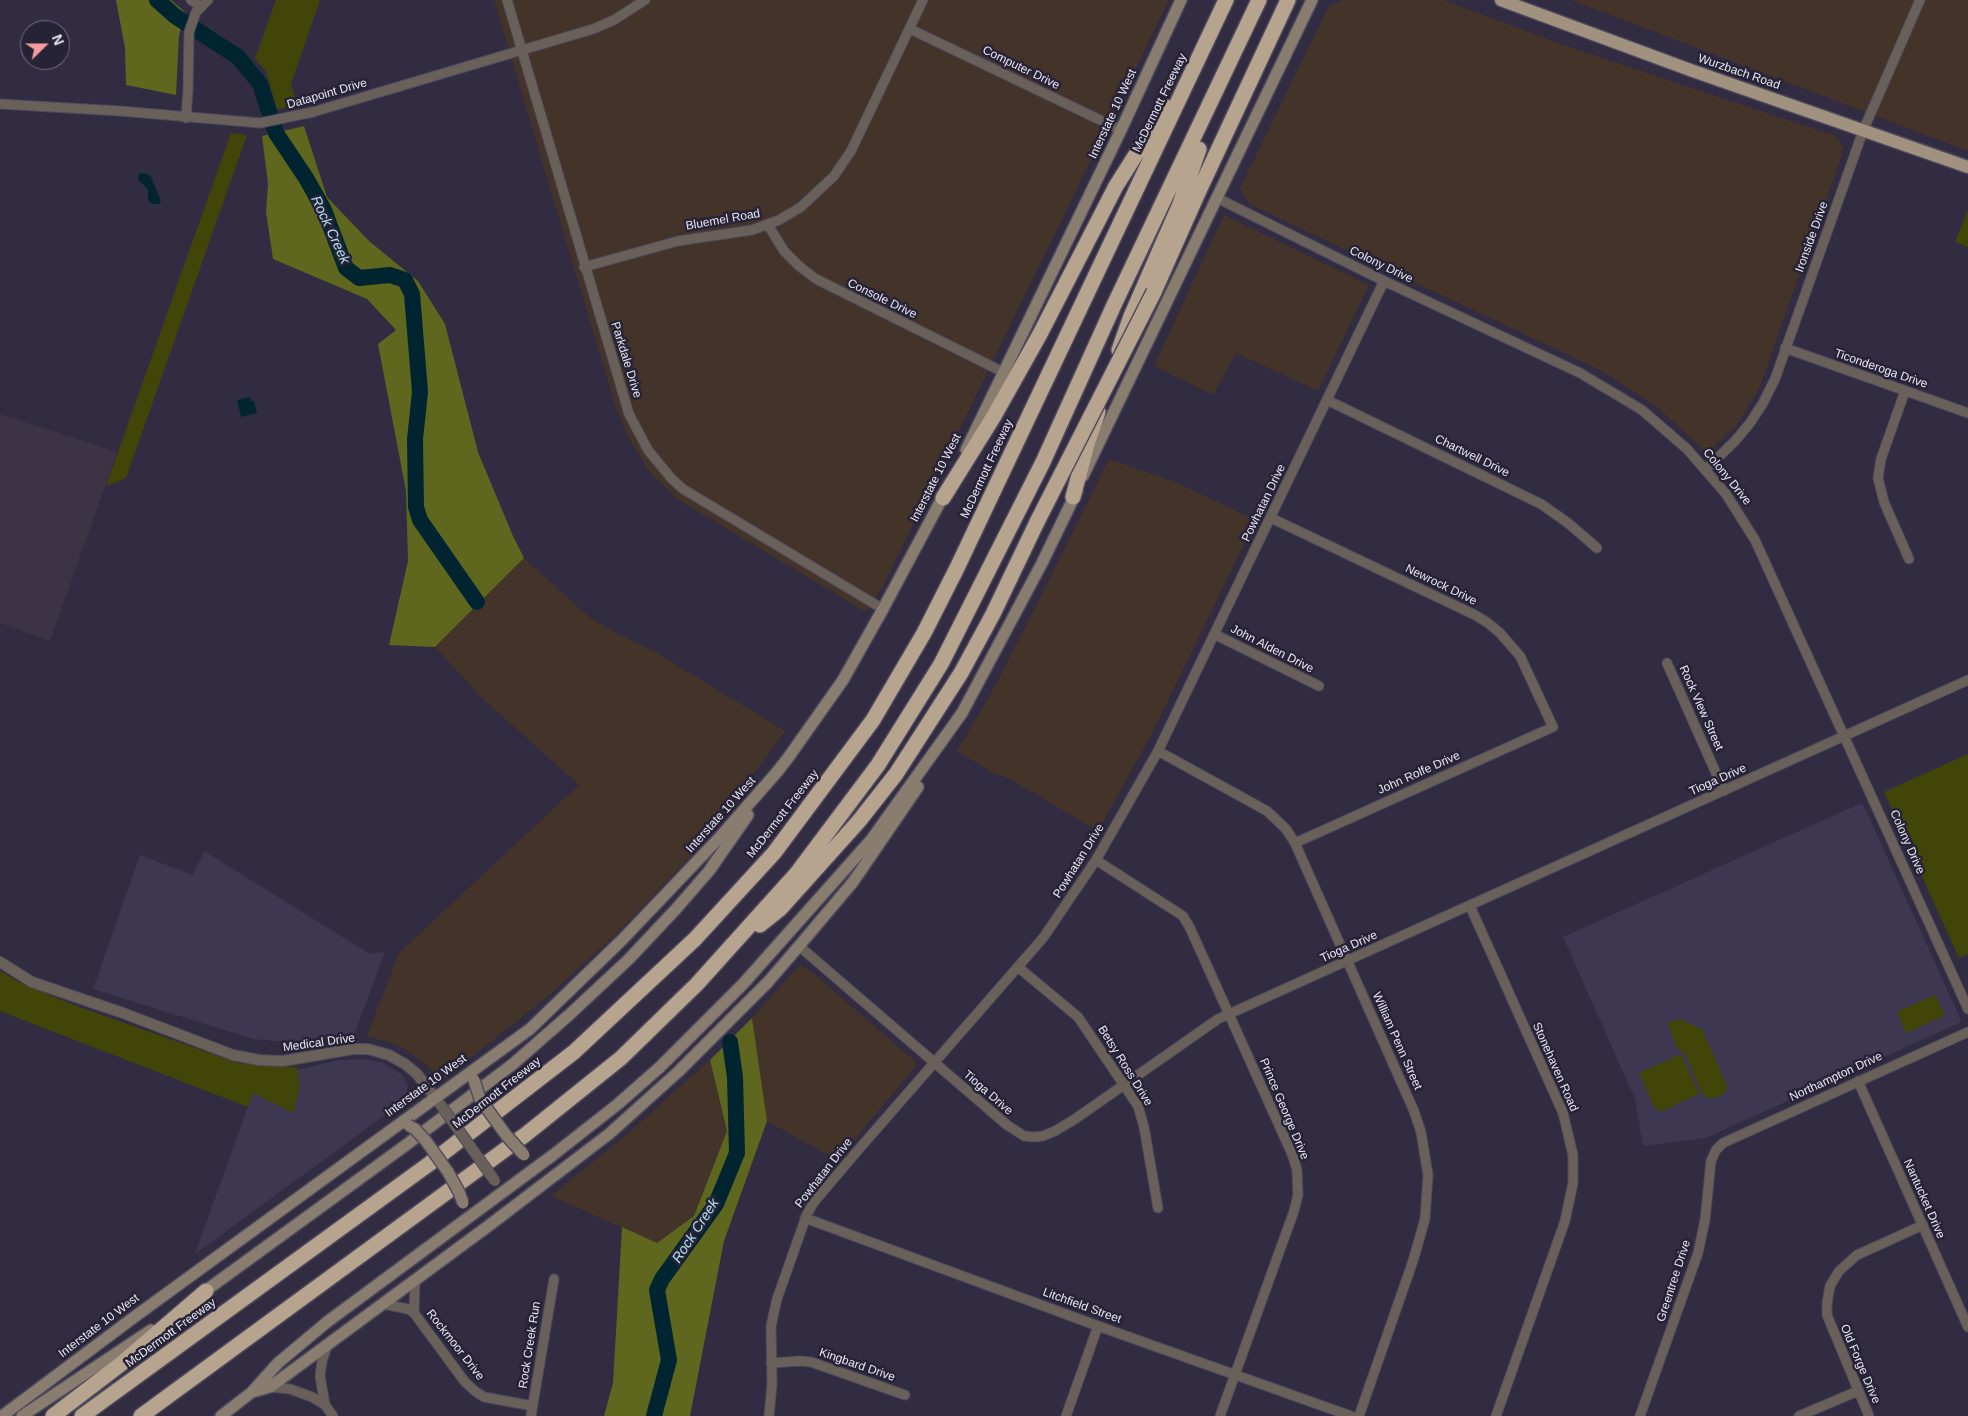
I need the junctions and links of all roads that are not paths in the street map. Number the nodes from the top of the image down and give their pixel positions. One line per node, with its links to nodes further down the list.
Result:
1 (191, 0): 13 (street)
2 (208, 0): 13 (street)
3 (506, 0): 15 (street, Parkdale Drive)
4 (644, 0): 15 (street, Datapoint Drive)
5 (923, 0): 14 (street, Bluemel Road)
6 (1181, 0): 20 (main road, Interstate 10 West)
7 (1226, 0): 16 (highway, McDermott Freeway)
8 (1259, 0): 17 (highway)
9 (1288, 0): 53 (highway, bridge)
10 (1501, 0): 21 (main road, Wurzbach Road)
11 (1920, 0): 21 (street, Ironside Drive)
12 (1310, 2): 23 (main road)
13 (200, 6): 19 (street)
14 (910, 28): 20 (street, Computer Drive); 24 (street, Bluemel Road)
15 (521, 50): 19 (street, Datapoint Drive); 25 (street, Parkdale Drive)
16 (1196, 62): 34 (highway); 92 (highway, McDermott Freeway)
17 (1224, 75): 33 (highway); 53 (highway)
18 (0, 104): 19 (street, Datapoint Drive)
19 (186, 118)
20 (1121, 130): 28 (main road, Interstate 10 West)
21 (1864, 131): 22 (main road, Wurzbach Road); 27 (street, Ironside Drive)
22 (1968, 168)
23 (1217, 198): 26 (street, Colony Drive); 33 (main road)
24 (768, 225): 25 (street, Bluemel Road); 28 (street, Console Drive)
25 (584, 267): 38 (street, Parkdale Drive)
26 (1384, 281): 30 (street, Powhatan Drive); 32 (street, Colony Drive)
27 (1785, 348): 29 (street, Ticonderoga Drive); 32 (street, Ironside Drive)
28 (1003, 372): 34 (main road, Interstate 10 West)
29 (1905, 391): 31 (street, Ticonderoga Drive); 37 (street)
30 (1327, 400): 35 (street, Powhatan Drive); 36 (street, Chartwell Drive)
31 (1968, 413)
32 (1706, 469): 45 (street, Colony Drive)
33 (1073, 497): 43 (main road)
34 (943, 498): 38 (main road, Interstate 10 West)
35 (1271, 518): 39 (street, Powhatan Drive); 44 (street, Newrock Drive)
36 (1597, 548)
37 (1909, 559)
38 (883, 609): 47 (main road, Interstate 10 West)
39 (1214, 634): 42 (street, John Alden Drive); 46 (street, Powhatan Drive)
40 (1667, 663): 48 (street, Rock View Street)
41 (1968, 680): 45 (street, Tioga Drive)
42 (1318, 686)
43 (962, 713): 52 (main road); 67 (main road)
44 (1553, 726): 49 (street, John Rolfe Drive)
45 (1845, 736): 48 (street, Tioga Drive); 57 (street, Colony Drive)
46 (1158, 751): 49 (street, William Penn Street); 50 (street, Powhatan Drive)
47 (777, 772): 60 (main road, Interstate 10 West); 75 (main road)
48 (1724, 791): 51 (street, Tioga Drive)
49 (1295, 842): 55 (street, William Penn Street)
50 (1096, 860): 56 (street, Powhatan Drive); 58 (street, Prince George Drive)
51 (1470, 906): 55 (street, Tioga Drive); 102 (street, Stonehaven Road)
52 (799, 946): 61 (street, Tioga Drive); 74 (main road)
53 (727, 952): 93 (highway)
54 (0, 962): 64 (street, Medical Drive)
55 (1347, 962): 58 (street, Tioga Drive); 101 (street, William Penn Street)
56 (1018, 967): 61 (street, Powhatan Drive); 63 (street, Betsy Ross Drive)
57 (1968, 1009)
58 (1229, 1014): 63 (street, Tioga Drive); 82 (street, Prince George Drive)
59 (1968, 1032): 62 (street, Northampton Drive)
60 (485, 1060): 64 (main road, Interstate 10 West); 67 (main road, bridge)
61 (934, 1062): 63 (street, Tioga Drive); 70 (street, Powhatan Drive)
62 (1858, 1081): 66 (street, Northampton Drive); 71 (street, Nantucket Drive)
63 (1124, 1084): 69 (street, Betsy Ross Drive)
64 (434, 1097): 65 (main road, Interstate 10 West); 68 (street, Medical Drive, bridge)
65 (391, 1128): 72 (main road, bridge); 89 (main road, Interstate 10 West)
66 (1716, 1150): 103 (street, Greentree Drive)
67 (553, 1155): 68 (main road)
68 (503, 1192): 72 (main road)
69 (1158, 1208)
70 (805, 1218): 78 (street, Litchfield Street); 81 (street, Powhatan Drive)
71 (1923, 1225): 79 (street, Nantucket Drive); 84 (street, Old Forge Drive)
72 (451, 1229): 85 (main road)
73 (554, 1279): 88 (street, Rock Creek Run)
74 (415, 1280): 76 (main road); 77 (street, Rockmoor Drive)
75 (206, 1291): 90 (main road); 91 (highway)
76 (383, 1304): 77 (street, Rockmoor Drive); 80 (main road)
77 (414, 1313): 88 (street, Rockmoor Drive)
78 (1098, 1326): 82 (street, Litchfield Street); 98 (street)
79 (1968, 1327)
80 (328, 1344): 83 (main road); 87 (street)
81 (771, 1363): 86 (street, Kingbard Drive); 97 (street, Powhatan Drive)
82 (1235, 1374): 99 (street, Prince George Drive); 100 (street, Litchfield Street)
83 (270, 1387): 85 (main road); 87 (street)
84 (1858, 1391): 104 (street); 105 (street, Old Forge Drive)
85 (252, 1392): 94 (main road)
86 (905, 1395)
87 (325, 1405): 95 (street)
88 (533, 1406): 96 (street, Rock Creek Run)
89 (2, 1416)
90 (22, 1416)
91 (53, 1416)
92 (82, 1416)
93 (141, 1416)
94 (221, 1416)
95 (334, 1416)
96 (531, 1416)
97 (770, 1416)
98 (1066, 1416)
99 (1220, 1416)
100 (1351, 1416)
101 (1359, 1416)
102 (1496, 1416)
103 (1640, 1416)
104 (1798, 1416)
105 (1869, 1416)

